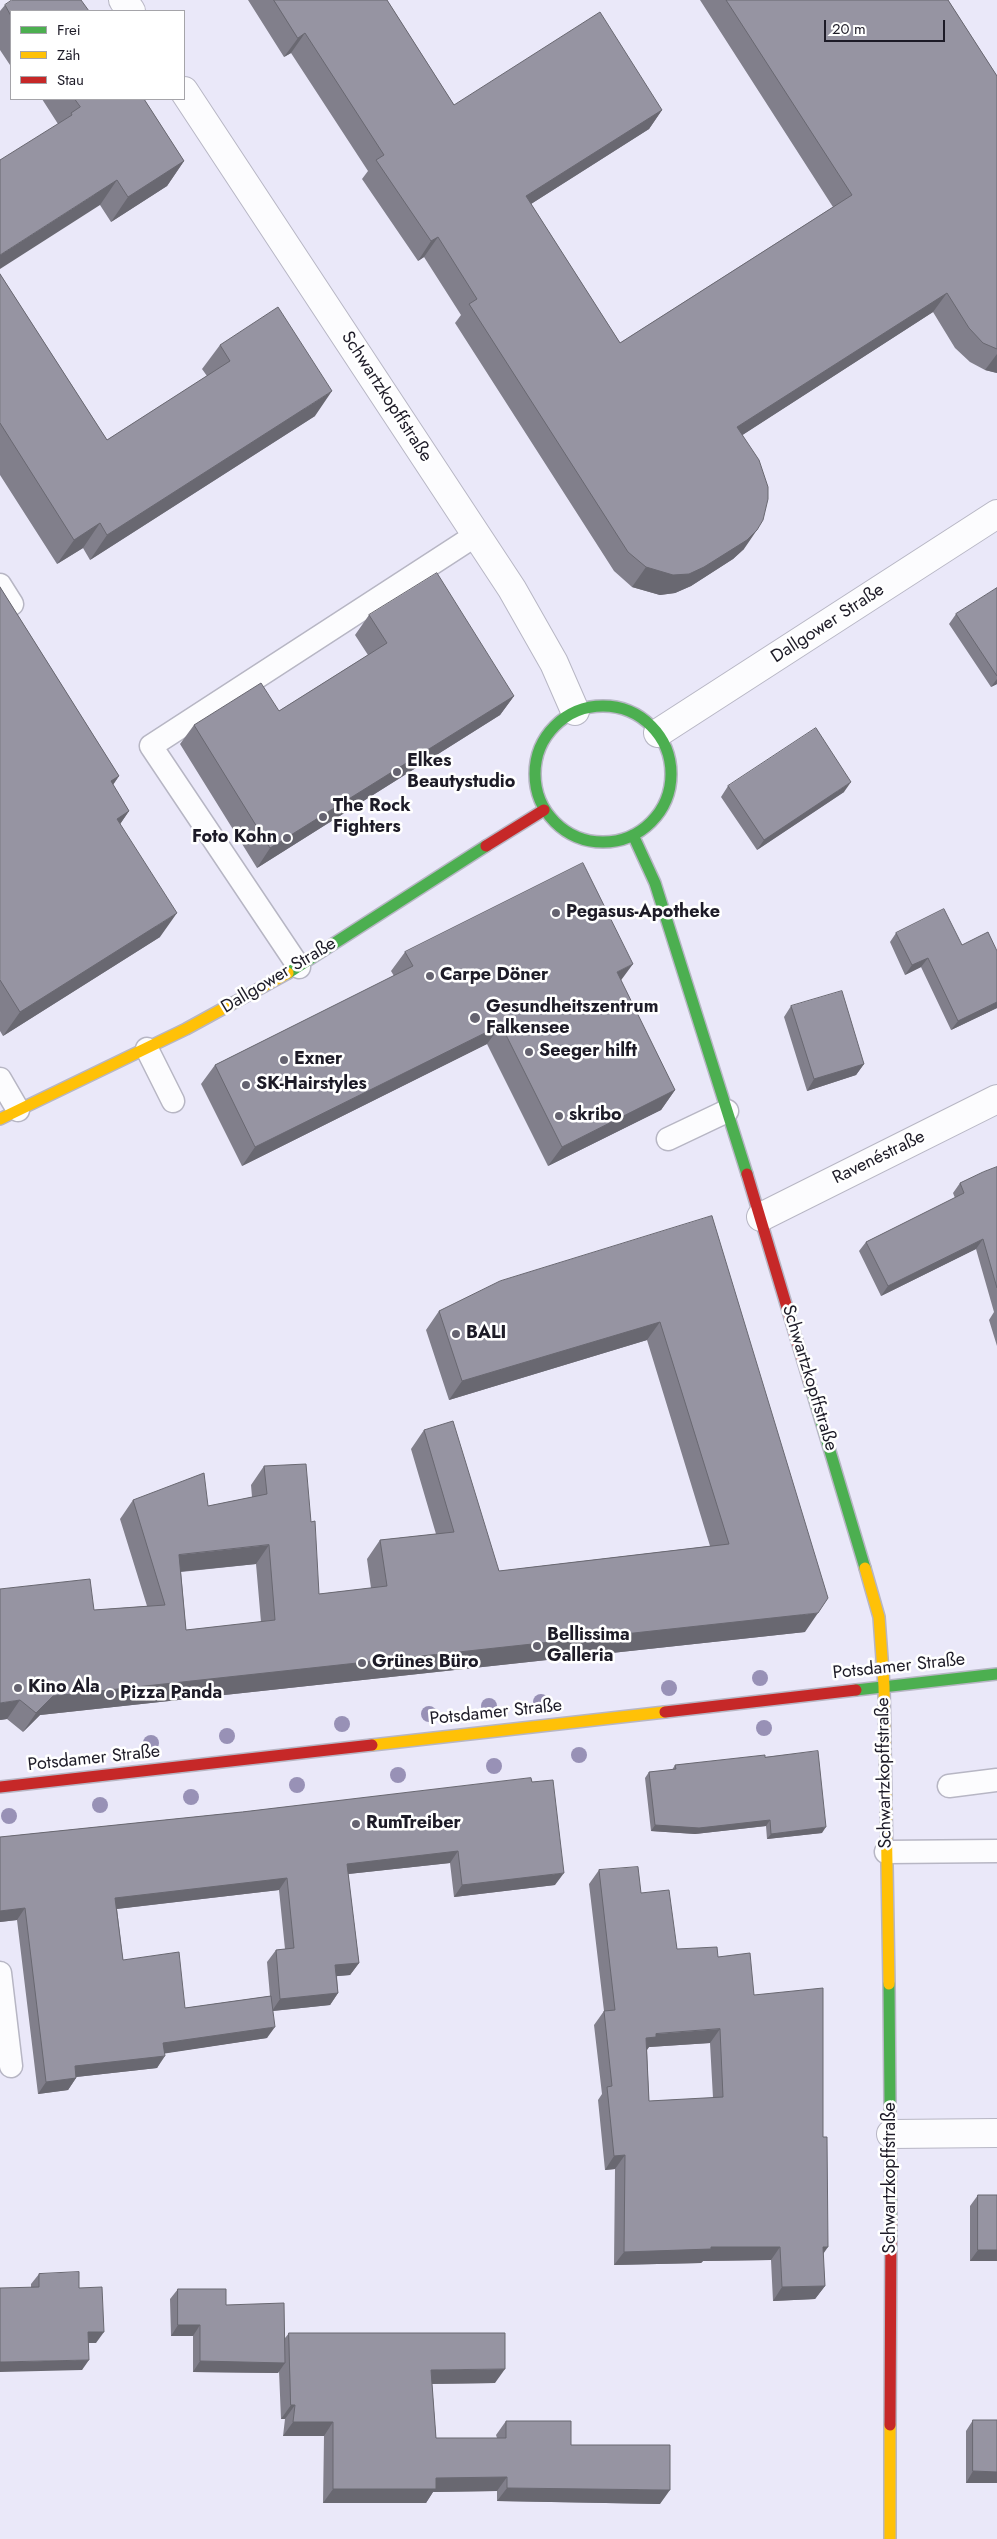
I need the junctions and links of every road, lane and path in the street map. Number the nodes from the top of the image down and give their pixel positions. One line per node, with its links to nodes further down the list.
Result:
1 (185, 93): 3 (street, Schwartzkopffstraße)
2 (997, 514): 5 (street, Dallgower Straße)
3 (476, 535): 4 (street, Schwartzkopffstraße); 8 (lane)
4 (575, 711): 5 (street); 6 (street)
5 (658, 733): 7 (street)
6 (544, 810): 7 (street); 8 (street, Dallgower Straße)
7 (633, 835): 13 (street, Schwartzkopffstraße)
8 (299, 967): 9 (street, Dallgower Straße)
9 (147, 1049): 12 (lane); 14 (street, Dallgower Straße)
10 (0, 1079): 14 (lane)
11 (997, 1099): 16 (street, Ravenéstraße)
12 (173, 1101)
13 (727, 1111): 15 (lane); 16 (street, Schwartzkopffstraße)
14 (9, 1115)
15 (668, 1138)
16 (761, 1216): 18 (street, Schwartzkopffstraße)
17 (997, 1674): 18 (street, Potsdamer Straße)
18 (884, 1686): 21 (street, Potsdamer Straße); 23 (street, Schwartzkopffstraße)
19 (997, 1780): 20 (lane)
20 (949, 1786)
21 (0, 1787)
22 (997, 1851): 23 (lane)
23 (886, 1852): 27 (street, Schwartzkopffstraße)
24 (0, 1973): 25 (lane)
25 (11, 2066)
26 (997, 2133): 27 (street)
27 (891, 2134): 28 (street, Schwartzkopffstraße)
28 (890, 2539)

